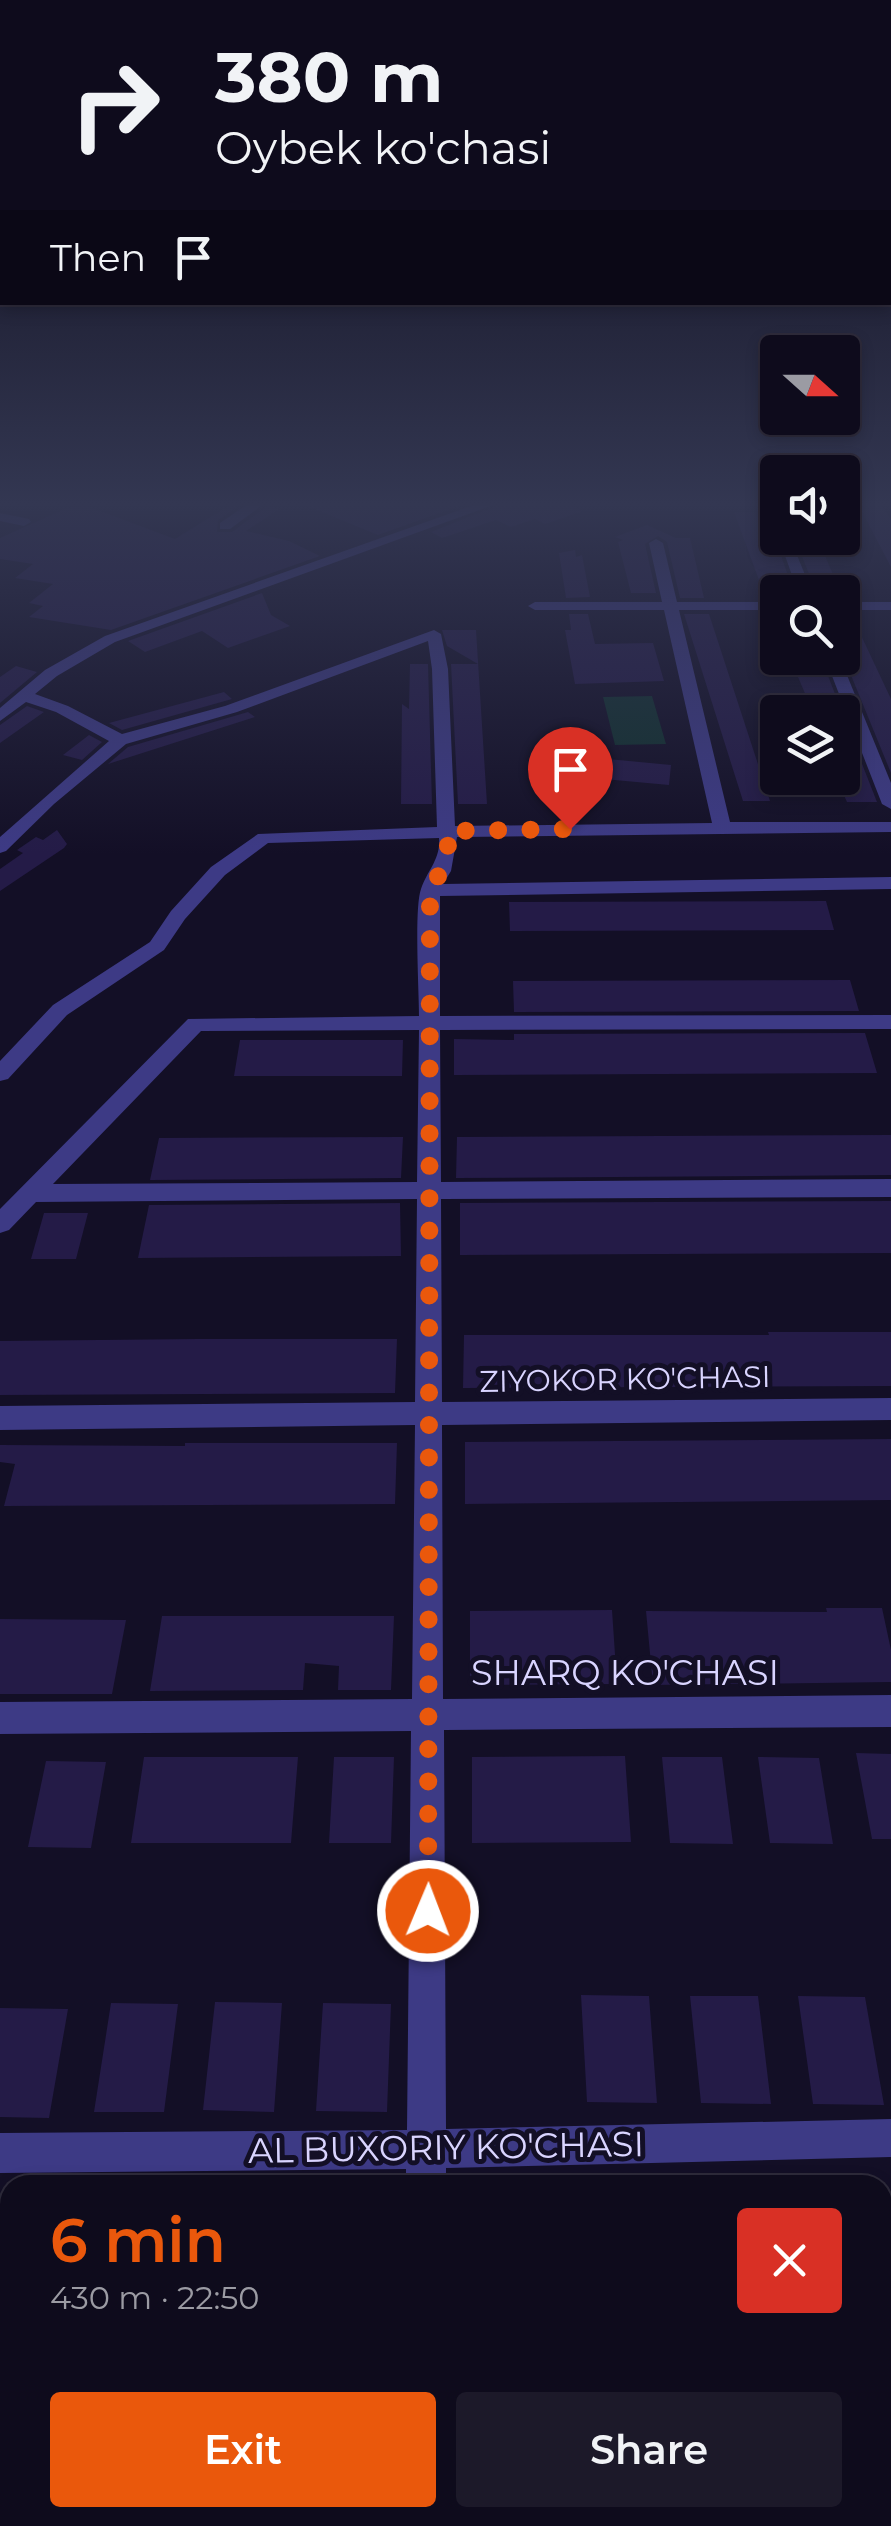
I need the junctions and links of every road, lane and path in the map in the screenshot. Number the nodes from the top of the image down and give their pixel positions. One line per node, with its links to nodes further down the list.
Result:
1 (169, 618): 4 (street)
2 (673, 618): 9 (street)
3 (839, 675): 7 (street)
4 (24, 696): 5 (street); 6 (street)
5 (0, 716)
6 (120, 740): 10 (street); 11 (street)
7 (891, 804)
8 (891, 828): 9 (street)
9 (723, 830): 10 (street)
10 (448, 831): 13 (street); 16 (street)
11 (0, 847)
12 (891, 883): 13 (street)
13 (430, 890): 15 (street)
14 (891, 1022): 15 (street)
15 (430, 1024): 18 (street); 19 (street)
16 (0, 1074)
17 (891, 1188): 18 (street)
18 (430, 1190): 19 (street); 22 (street)
19 (31, 1193): 20 (street)
20 (0, 1224)
21 (891, 1409): 22 (street, ZIYOKOR KO'CHASI)
22 (429, 1414): 23 (street, ZIYOKOR KO'CHASI); 25 (street)
23 (0, 1418)
24 (891, 1711): 25 (street, SHARQ KO'CHASI)
25 (430, 1713): 26 (street, SHARQ KO'CHASI); 29 (street)
26 (0, 1718)
27 (891, 2138): 29 (street, AL BUXORIY KO'CHASI)
28 (0, 2153): 29 (street, AL BUXORIY KO'CHASI)
29 (426, 2167)

